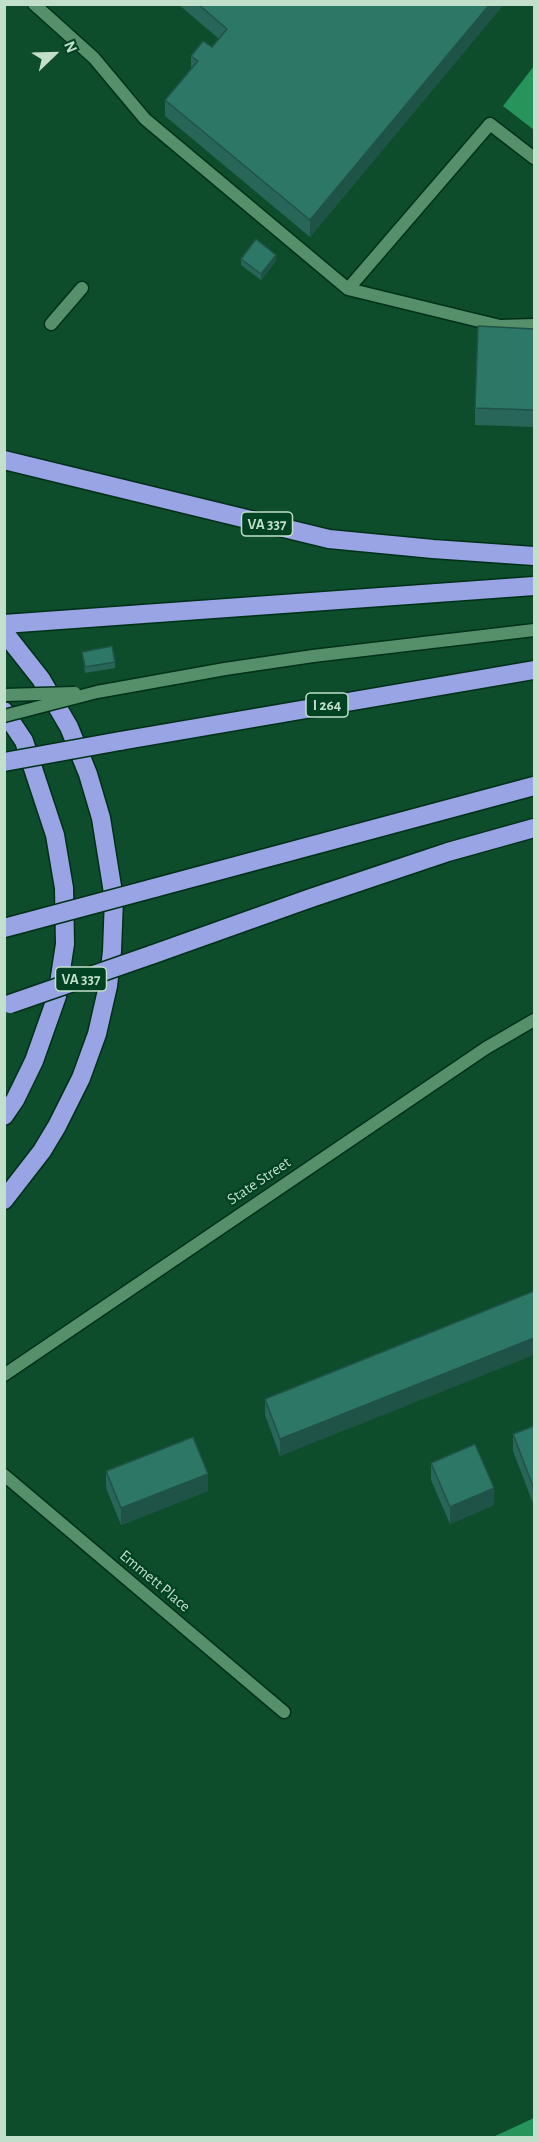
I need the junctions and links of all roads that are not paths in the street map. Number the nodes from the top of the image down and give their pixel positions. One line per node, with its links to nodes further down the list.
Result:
1 (34, 4): 4 (street)
2 (534, 158): 4 (street)
3 (82, 288): 5 (street)
4 (348, 289): 6 (street)
5 (51, 324)
6 (534, 325)
7 (4, 460): 8 (highway, VA 337)
8 (534, 556)
9 (534, 586): 10 (highway)
10 (4, 624)
11 (534, 630): 14 (street)
12 (4, 632): 25 (highway)
13 (534, 670): 18 (highway, I 264, bridge)
14 (98, 692): 15 (street, bridge); 17 (street, bridge)
15 (4, 695)
16 (4, 711): 24 (highway)
17 (4, 716)
18 (4, 762)
19 (534, 786): 21 (highway, bridge)
20 (534, 828): 22 (highway, VA 337, bridge)
21 (4, 928)
22 (8, 1005)
23 (534, 1020): 26 (street, State Street)
24 (4, 1116)
25 (4, 1200)
26 (4, 1374)
27 (4, 1475): 28 (street, Emmett Place)
28 (284, 1712)

